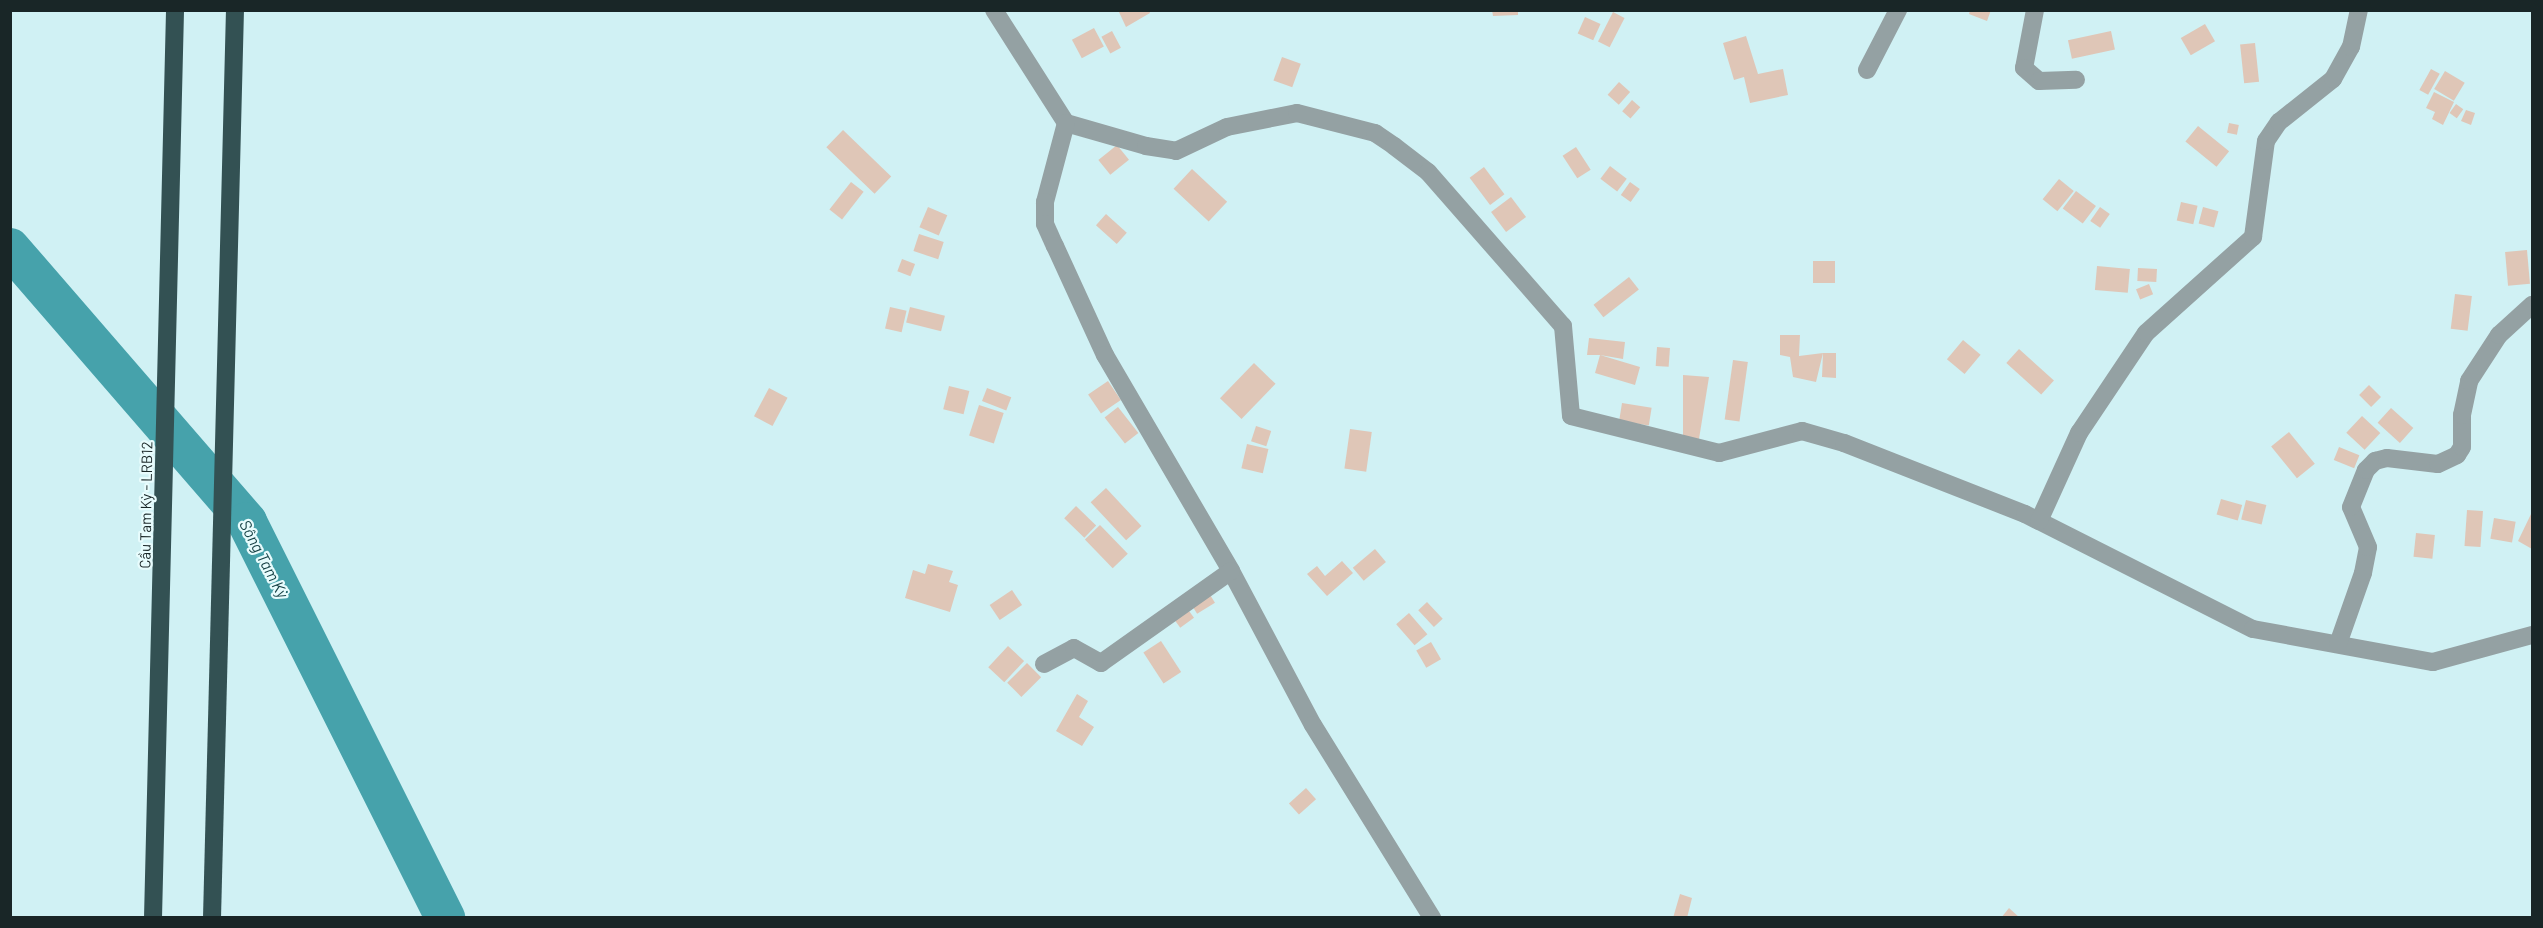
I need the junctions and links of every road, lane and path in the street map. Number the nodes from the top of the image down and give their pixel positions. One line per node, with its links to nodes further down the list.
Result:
1 (175, 10): 16 (highway, Cầu Tam Kỳ - LRB12)
2 (235, 10): 17 (highway)
3 (994, 10): 9 (street)
4 (1898, 10): 7 (street)
5 (2035, 10): 8 (street)
6 (2359, 10): 11 (street)
7 (1867, 70)
8 (2076, 80)
9 (1066, 123): 11 (street); 12 (street)
10 (2532, 304): 14 (street)
11 (2039, 521): 14 (street)
12 (1232, 571): 15 (street); 18 (street)
13 (2532, 635): 14 (street)
14 (2338, 644)
15 (1044, 664)
16 (153, 918)
17 (212, 918)
18 (1432, 918)

